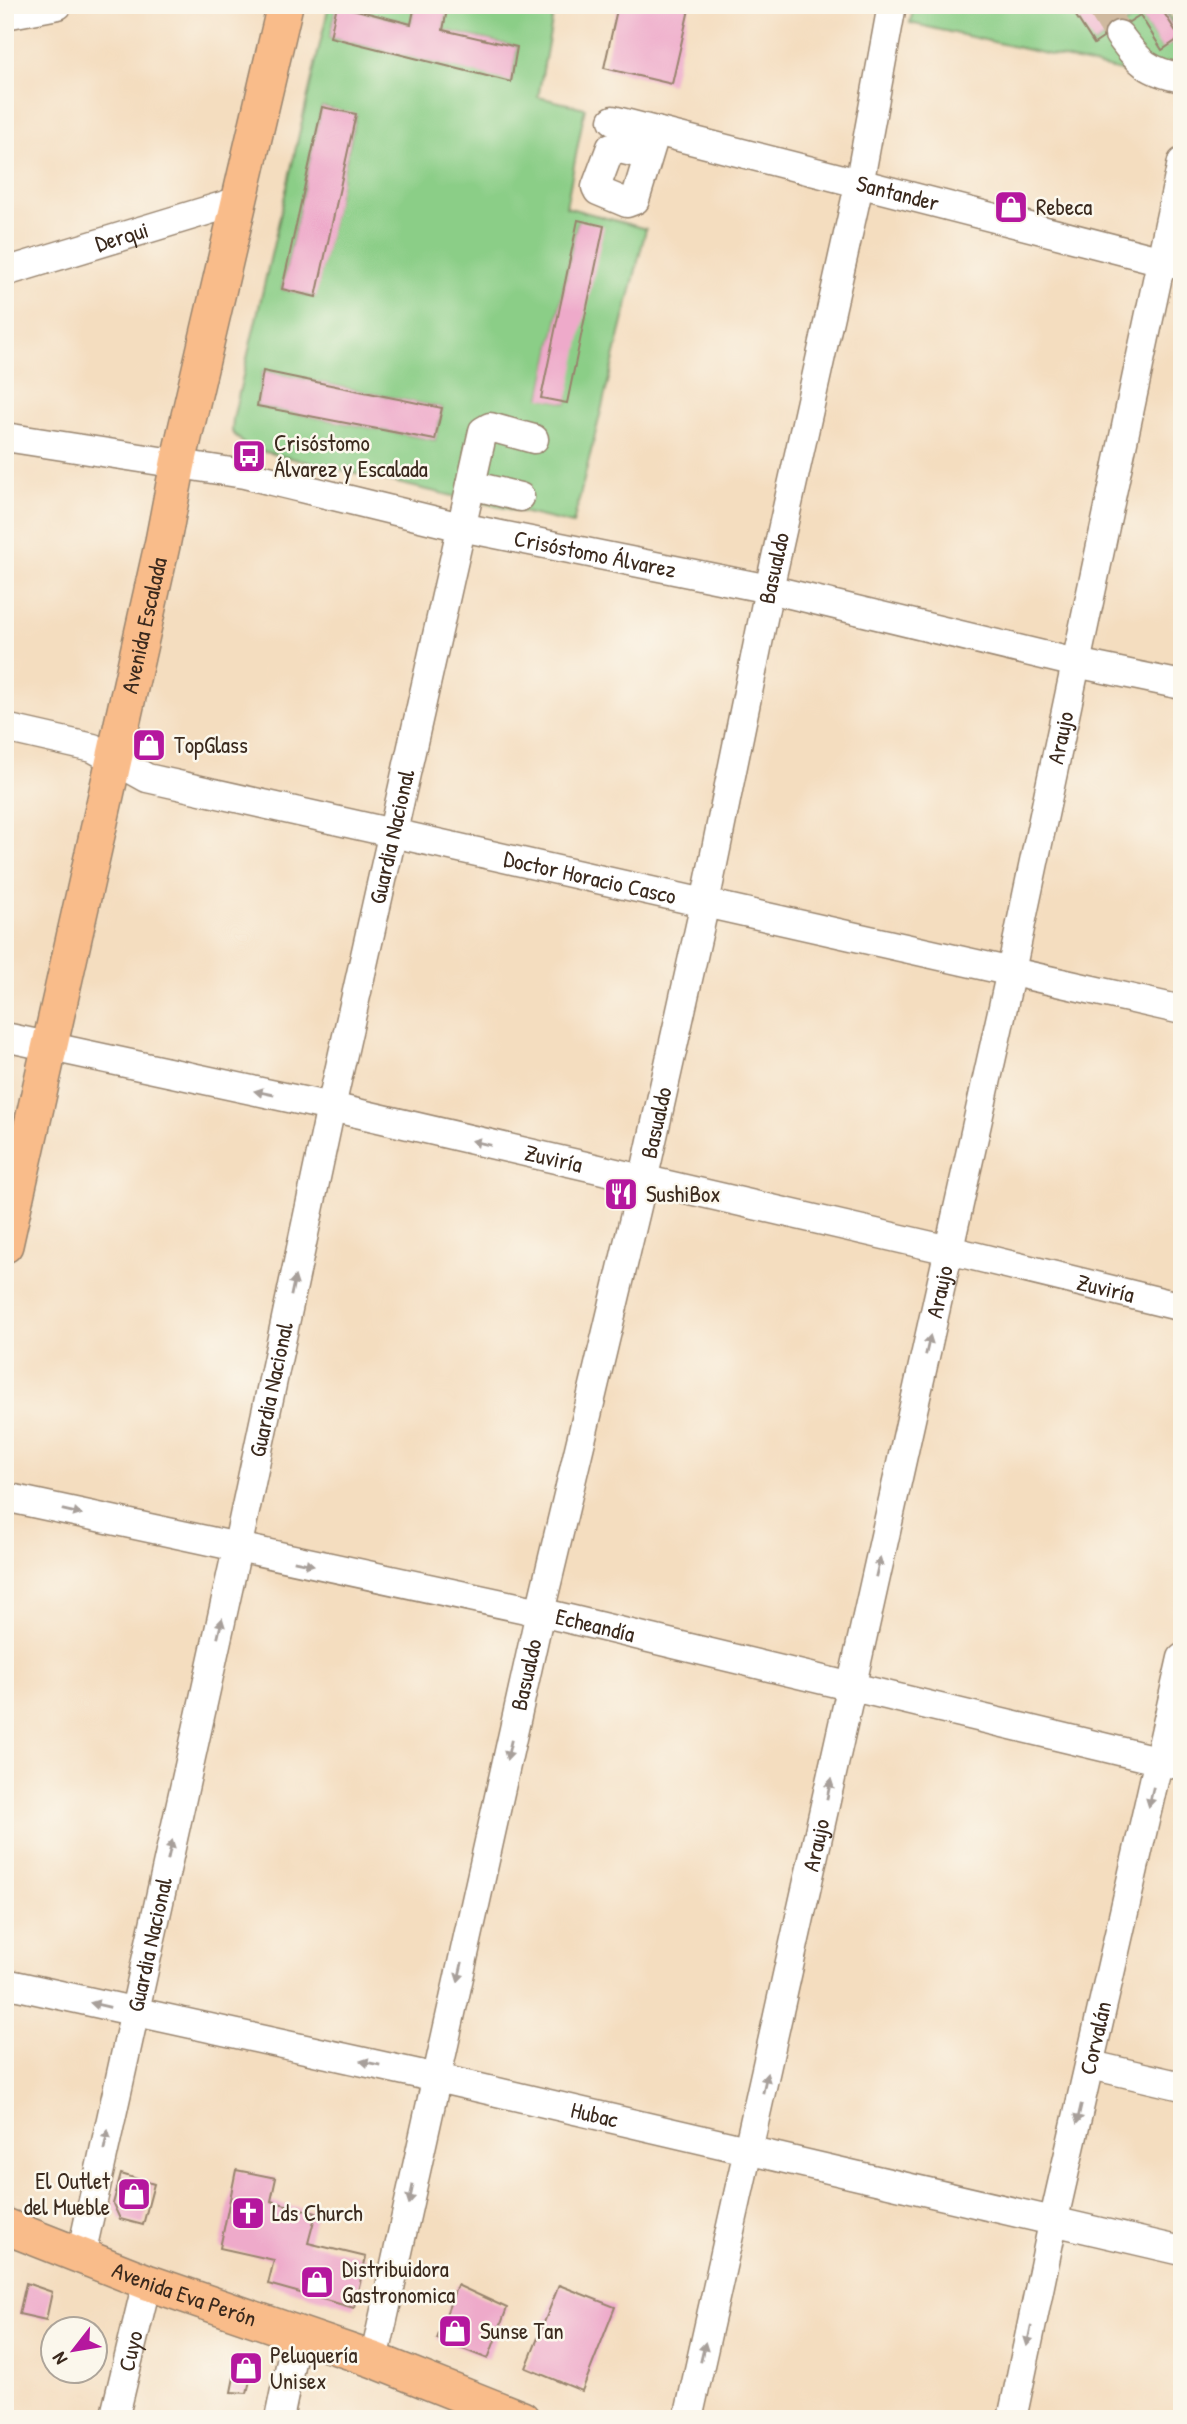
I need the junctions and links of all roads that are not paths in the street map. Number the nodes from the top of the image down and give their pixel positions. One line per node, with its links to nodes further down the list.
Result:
1 (58, 5): 4 (street)
2 (285, 5): 10 (main road, Avenida Escalada)
3 (892, 5): 9 (street, Basualdo)
4 (5, 15)
5 (1119, 35): 6 (street)
6 (1182, 78)
7 (613, 120): 9 (street, Santander)
8 (1182, 162): 11 (street, Araujo)
9 (859, 185): 11 (street, Santander); 19 (street, Basualdo)
10 (239, 201): 12 (street, Derqui); 15 (main road, Avenida Escalada)
11 (1170, 263): 20 (street, Araujo)
12 (5, 272)
13 (5, 437): 15 (street, Crisóstomo Álvarez)
14 (534, 439): 16 (street, Guardia Nacional)
15 (178, 463): 18 (street, Crisóstomo Álvarez); 23 (main road, Avenida Escalada)
16 (471, 485): 17 (street); 18 (street, Guardia Nacional)
17 (520, 497)
18 (461, 527): 19 (street, Crisóstomo Álvarez); 24 (street, Guardia Nacional)
19 (769, 589): 20 (street, Crisóstomo Álvarez); 25 (street, Basualdo)
20 (1076, 663): 21 (street, Crisóstomo Álvarez); 26 (street, Araujo)
21 (1182, 685)
22 (5, 728): 23 (street, Doctor Horacio Casco)
23 (114, 759): 24 (street, Doctor Horacio Casco); 29 (main road, Avenida Escalada)
24 (392, 834): 25 (street, Doctor Horacio Casco); 30 (street, Guardia Nacional)
25 (705, 903): 26 (street, Doctor Horacio Casco); 31 (street, Basualdo)
26 (1011, 971): 27 (street, Doctor Horacio Casco); 33 (street, Araujo)
27 (1182, 1010)
28 (5, 1037): 29 (street, Zuviría)
29 (51, 1046): 30 (street, Zuviría, one-way to 29); 32 (main road, Avenida Escalada)
30 (331, 1107): 31 (street, Zuviría, one-way to 30); 36 (street, Guardia Nacional, one-way to 30)
31 (643, 1181): 33 (street, Zuviría); 37 (street, Basualdo)
32 (5, 1245)
33 (949, 1250): 34 (street, Zuviría); 39 (street, Araujo, one-way to 33)
34 (1182, 1307)
35 (5, 1497): 36 (street, Echeandía, one-way to 36)
36 (237, 1549): 37 (street, Echeandía, one-way to 37); 42 (street, Guardia Nacional, one-way to 36)
37 (540, 1612): 39 (street, Echeandía); 44 (street, Basualdo, one-way to 44)
38 (1182, 1658): 40 (street, Corvalán)
39 (852, 1688): 40 (street, Echeandía); 46 (street, Araujo, one-way to 39)
40 (1170, 1763): 43 (street, Corvalán, one-way to 43)
41 (5, 1983): 42 (street, Hubac, one-way to 41)
42 (134, 2013): 44 (street, Hubac, one-way to 42); 50 (street, Guardia Nacional, one-way to 42)
43 (1091, 2065): 45 (street); 47 (street, Corvalán, one-way to 47)
44 (436, 2078): 46 (street, Hubac); 53 (street, Basualdo, one-way to 53)
45 (1182, 2086)
46 (750, 2150): 47 (street, Hubac); 58 (street, Araujo, one-way to 46)
47 (1053, 2223): 49 (street, Hubac); 59 (street, Corvalán, one-way to 59)
48 (5, 2226): 50 (main road, Avenida Eva Perón)
49 (1182, 2251)
50 (81, 2255): 51 (main road, Avenida Eva Perón)
51 (147, 2281): 52 (main road, Avenida Eva Perón); 55 (street, Cuyo)
52 (297, 2332): 53 (main road, Avenida Eva Perón); 56 (street)
53 (374, 2360): 54 (main road, Avenida Eva Perón)
54 (476, 2410): 57 (main road, Avenida Eva Perón)
55 (114, 2419)
56 (279, 2419)
57 (522, 2419)
58 (688, 2419)
59 (1012, 2419)

